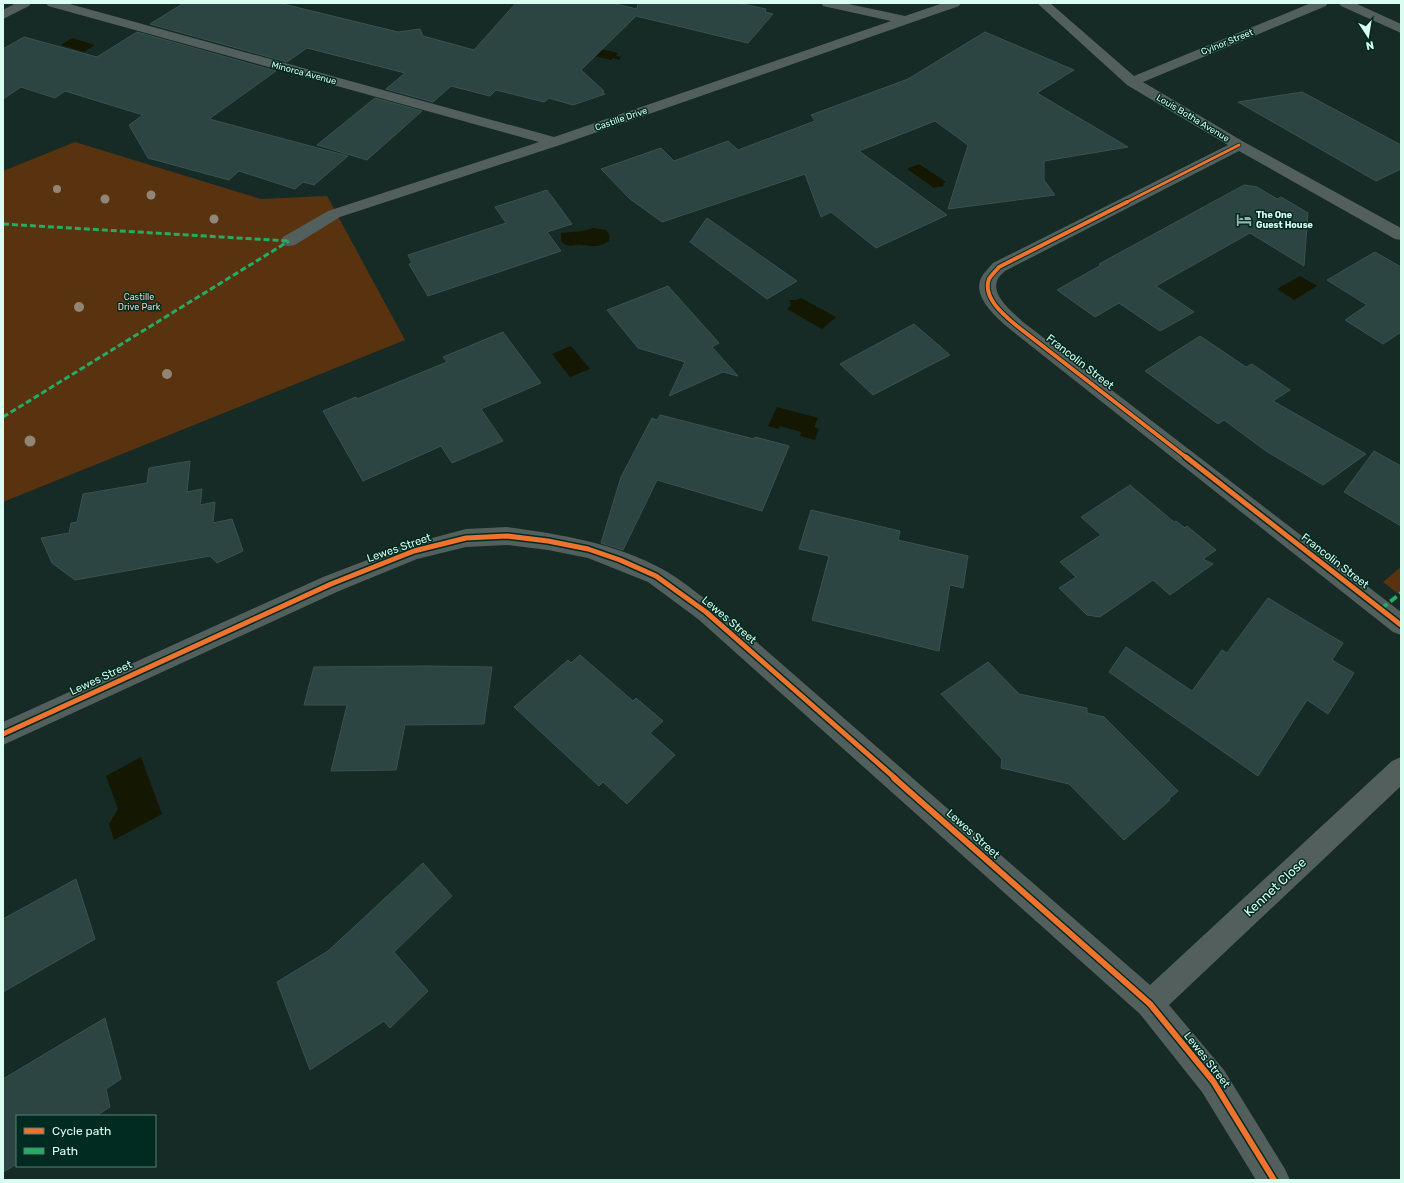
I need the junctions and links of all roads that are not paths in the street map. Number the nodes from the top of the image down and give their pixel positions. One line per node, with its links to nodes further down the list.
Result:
1 (25, 3): 8 (street)
2 (52, 3): 12 (street, Minorca Avenue)
3 (827, 3): 9 (street)
4 (955, 3): 9 (street, Castille Drive)
5 (1043, 3): 11 (street, Louis Botha Avenue)
6 (1322, 3): 11 (street, Cylnor Street)
7 (1345, 3): 10 (street)
8 (3, 15)
9 (905, 20): 12 (street, Castille Drive)
10 (1401, 29)
11 (1132, 82): 13 (street, Louis Botha Avenue)
12 (556, 142): 15 (street, Castille Drive)
13 (1239, 145): 14 (street, Louis Botha Avenue); 16 (street, Francolin Street)
14 (1401, 235)
15 (290, 240)
16 (1401, 625)
17 (3, 734): 19 (street, Lewes Street)
18 (1401, 769): 19 (street, Kennet Close)
19 (1150, 1004): 20 (street, Lewes Street)
20 (1274, 1180)

